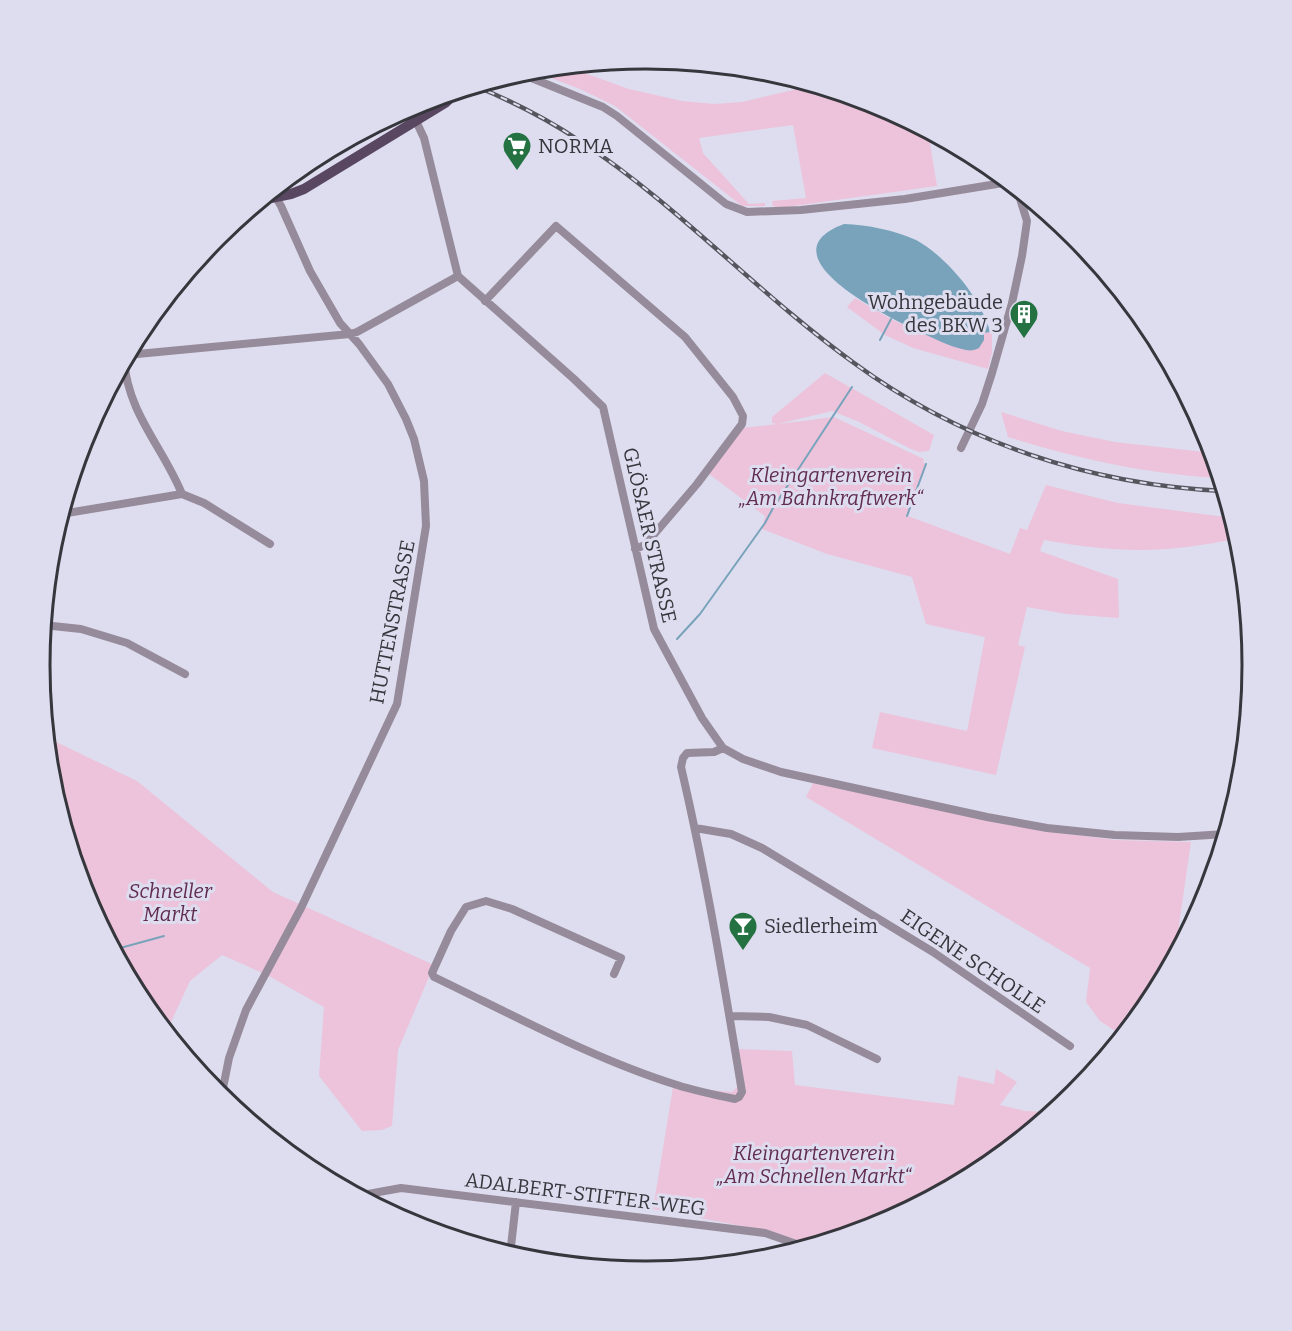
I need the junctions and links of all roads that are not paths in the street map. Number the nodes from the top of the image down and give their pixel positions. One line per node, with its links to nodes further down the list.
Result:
1 (535, 79): 4 (street)
2 (439, 106): 3 (main road)
3 (416, 121): 5 (main road); 8 (street)
4 (997, 184)
5 (281, 194)
6 (276, 198): 10 (street, HUTTENSTRASSE)
7 (1021, 202): 13 (street)
8 (458, 276): 9 (street, GLÖSAER STRASSE); 10 (street)
9 (485, 302): 17 (street, GLÖSAER STRASSE); 17 (street)
10 (350, 334): 11 (street); 27 (street, HUTTENSTRASSE)
11 (137, 355)
12 (126, 372): 14 (street)
13 (961, 448)
14 (182, 494): 15 (street); 16 (street)
15 (70, 513)
16 (270, 544)
17 (635, 549): 20 (street, GLÖSAER STRASSE)
18 (51, 626): 19 (street)
19 (185, 674)
20 (723, 748): 21 (street); 22 (street, GLÖSAER STRASSE)
21 (695, 828): 24 (street); 25 (street, EIGENE SCHOLLE)
22 (1218, 835)
23 (614, 974): 24 (street)
24 (730, 1016): 26 (street)
25 (1070, 1046)
26 (878, 1059)
27 (223, 1086)
28 (370, 1194): 29 (street, ADALBERT-STIFTER-WEG)
29 (516, 1202): 30 (street, ADALBERT-STIFTER-WEG); 31 (street)
30 (795, 1243)
31 (511, 1247)

